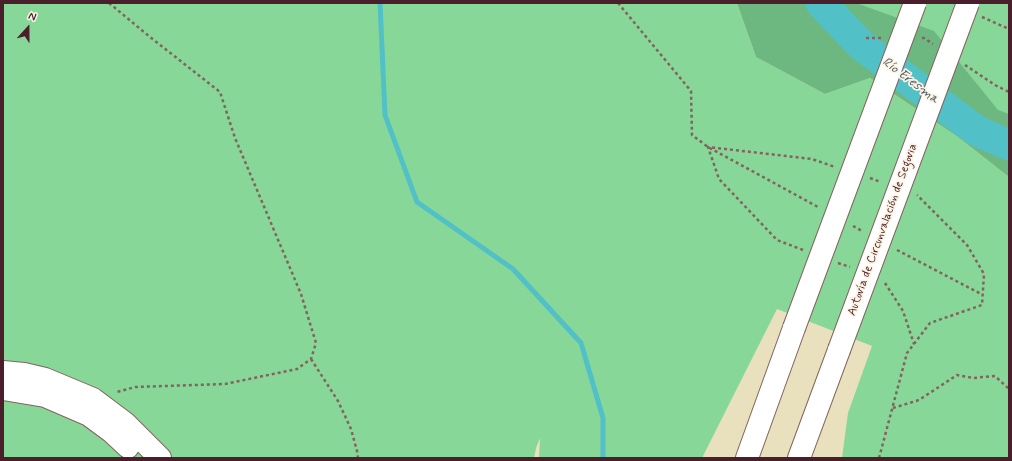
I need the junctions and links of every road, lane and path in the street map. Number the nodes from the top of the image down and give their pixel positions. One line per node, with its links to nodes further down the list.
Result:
1 (109, 3): 6 (path)
2 (618, 3): 5 (path)
3 (915, 3): 15 (main road, bridge)
4 (968, 3): 16 (main road, Autovía de Circunvalación de Segovia, bridge)
5 (692, 135)
6 (311, 358): 10 (path); 14 (path)
7 (3, 372): 10 (main road)
8 (3, 389): 12 (main road)
9 (1009, 389): 11 (path)
10 (93, 399): 13 (main road)
11 (893, 408)
12 (140, 458)
13 (160, 458)
14 (358, 458)
15 (747, 458)
16 (799, 458)

